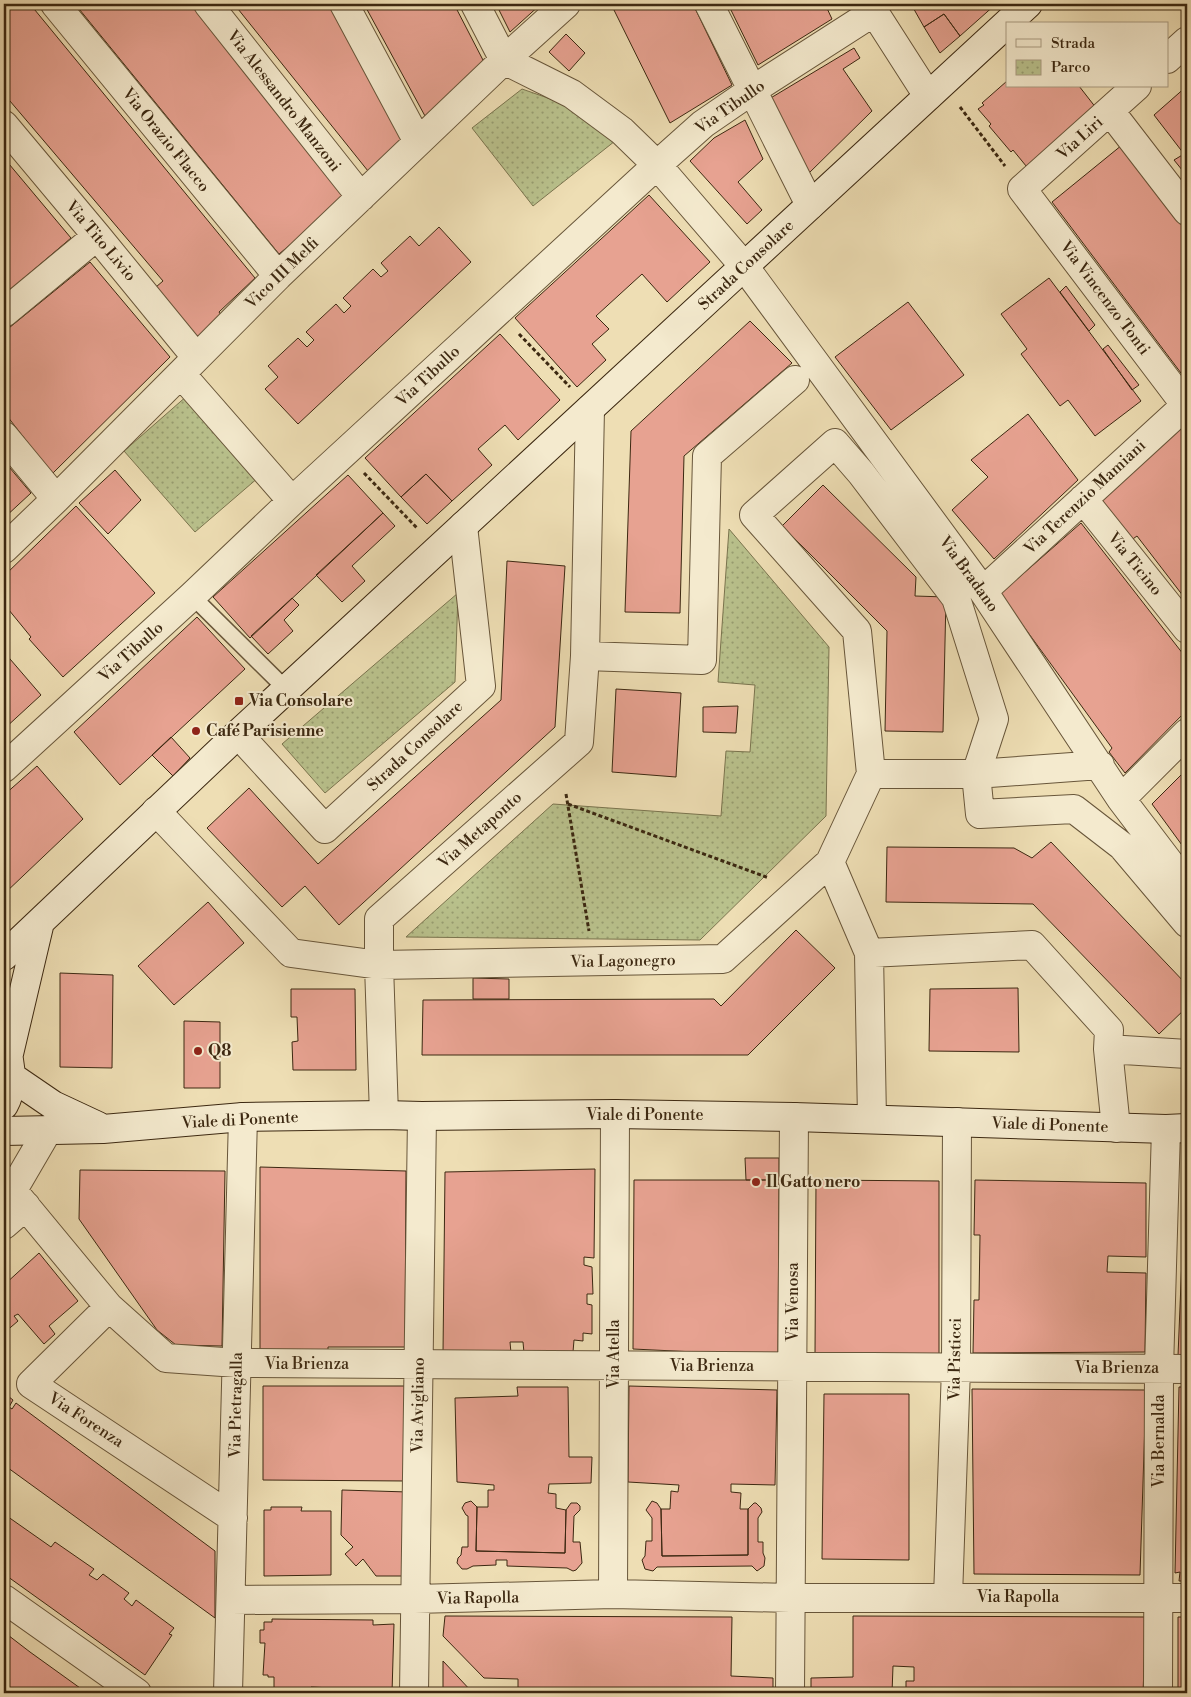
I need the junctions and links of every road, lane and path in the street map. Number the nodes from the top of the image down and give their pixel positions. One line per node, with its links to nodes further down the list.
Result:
1 (55, 4): 27 (street, Via Orazio Flacco)
2 (208, 4): 22 (street, Via Alessandro Manzoni)
3 (344, 4): 19 (street)
4 (475, 4): 13 (street)
5 (566, 4): 13 (street, Vico III Melfi)
6 (709, 4): 16 (street)
7 (1028, 4): 9 (street, Strada Consolare)
8 (871, 8): 15 (street); 16 (street, Via Tibullo)
9 (1009, 22)
10 (1006, 24): 15 (street, Strada Consolare)
11 (1187, 41): 12 (street)
12 (1168, 58)
13 (504, 60): 19 (street, Vico III Melfi); 20 (street, Via Bradano)
14 (1135, 88): 17 (street, Via Liri)
15 (935, 90): 21 (path); 23 (street, Strada Consolare)
16 (752, 91): 20 (street, Via Tibullo); 23 (street)
17 (1110, 111): 21 (street, Via Liri); 24 (street)
18 (4, 125): 25 (street, Via Tito Livio)
19 (418, 142): 22 (street, Vico III Melfi)
20 (656, 165): 26 (street, Via Bradano); 28 (street, Via Tibullo)
21 (1022, 189): 32 (street, Via Vincenzo Tonti)
22 (361, 197): 27 (street, Vico III Melfi)
23 (810, 205): 26 (street, Strada Consolare)
24 (1187, 211)
25 (97, 236): 29 (street); 30 (street, Via Tito Livio)
26 (744, 266): 33 (street, Strada Consolare); 36 (street, Via Bradano)
27 (278, 276): 30 (street, Vico III Melfi)
28 (498, 312): 33 (path); 35 (street, Via Tibullo)
29 (4, 313)
30 (189, 366): 38 (street, Vico III Melfi); 40 (street, Via Tito Livio)
31 (795, 380): 47 (street)
32 (1187, 405): 39 (street, Via Terenzio Mamiani)
33 (590, 409): 41 (street, Strada Consolare); 47 (street, Via Metaponto)
34 (4, 436): 38 (street)
35 (344, 453): 40 (street, Via Tibullo); 43 (path)
36 (882, 454): 37 (street); 44 (street, Via Bradano)
37 (861, 474): 54 (street); 55 (street)
38 (56, 499): 42 (street, Vico III Melfi)
39 (1083, 499): 44 (street, Via Terenzio Mamiani); 46 (street, Via Ticino)
40 (292, 501): 45 (street, Via Tibullo)
41 (463, 526): 43 (street, Strada Consolare); 50 (street, Strada Consolare)
42 (4, 549)
43 (438, 549): 48 (street, Strada Consolare)
44 (982, 592): 52 (street, Via Bradano)
45 (192, 596): 48 (lane); 53 (street, Via Tibullo)
46 (1187, 629)
47 (585, 656): 51 (street, Via Metaponto)
48 (287, 690): 50 (street, Strada Consolare)
49 (1187, 732): 56 (street)
50 (238, 734): 58 (street, Strada Consolare)
51 (560, 759): 57 (path); 67 (street, Via Metaponto)
52 (1100, 765): 55 (street); 56 (street, Via Bradano)
53 (4, 768)
54 (871, 774): 55 (street); 59 (street)
55 (976, 774): 63 (street)
56 (1121, 799): 60 (street, Via Bradano)
57 (568, 804): 61 (path); 66 (path)
58 (156, 811): 62 (street, Strada Consolare); 67 (street)
59 (830, 862): 61 (street, Via Lagonegro); 64 (street)
60 (1187, 886)
61 (799, 890): 66 (street, Via Lagonegro)
62 (40, 922): 65 (street, Strada Consolare); 70 (street)
63 (1187, 923)
64 (869, 953): 68 (street); 77 (street)
65 (4, 956)
66 (594, 961): 67 (street, Via Lagonegro)
67 (380, 965): 73 (street, Via Metaponto)
68 (1108, 1049): 69 (street); 79 (street)
69 (1187, 1054)
70 (8, 1062): 71 (street); 81 (street)
71 (4, 1105)
72 (616, 1114): 74 (street, Viale di Ponente); 76 (street, Viale di Ponente); 89 (street, Via Atella)
73 (384, 1115): 74 (street, Viale di Ponente); 75 (street, Viale di Ponente)
74 (422, 1116): 88 (street, Via Avigliano)
75 (243, 1117): 81 (street, Viale di Ponente); 87 (street, Via Pietragalla)
76 (794, 1117): 77 (street, Viale di Ponente); 90 (street, Via Venosa)
77 (872, 1119): 78 (street, Viale di Ponente)
78 (957, 1122): 79 (street, Viale di Ponente); 91 (street, Via Pisticci)
79 (1116, 1128): 80 (street, Viale di Ponente)
80 (1177, 1128): 92 (street, Via Bernalda)
81 (104, 1129): 82 (street, Viale di Ponente)
82 (48, 1130): 83 (street, Viale di Ponente); 84 (street)
83 (4, 1131)
84 (14, 1192): 85 (street); 86 (street)
85 (4, 1225)
86 (109, 1307): 87 (street); 94 (street, Via Forenza)
87 (237, 1363): 88 (street, Via Brienza); 94 (street, Via Pietragalla)
88 (418, 1364): 89 (street, Via Brienza); 101 (street, Via Avigliano)
89 (614, 1365): 90 (street, Via Brienza); 95 (street, Via Atella)
90 (792, 1366): 91 (street, Via Brienza); 98 (street, Via Venosa)
91 (956, 1368): 92 (street, Via Brienza); 97 (street, Via Pisticci)
92 (1159, 1369): 93 (street, Via Brienza); 96 (street, Via Bernalda)
93 (1187, 1369)
94 (233, 1518): 102 (street, Via Pietragalla)
95 (613, 1594): 98 (street, Via Rapolla); 101 (street, Via Rapolla)
96 (1158, 1596): 97 (street, Via Rapolla); 99 (street, Via Rapolla); 107 (street, Via Bernalda)
97 (948, 1597): 98 (street, Via Rapolla)
98 (790, 1598): 103 (street, Via Venosa)
99 (1187, 1598)
100 (4, 1599): 104 (street)
101 (416, 1599): 102 (street, Via Rapolla); 106 (street, Via Avigliano)
102 (231, 1600): 105 (street, Via Pietragalla)
103 (790, 1684)
104 (137, 1693)
105 (228, 1693)
106 (414, 1693)
107 (1158, 1693)

